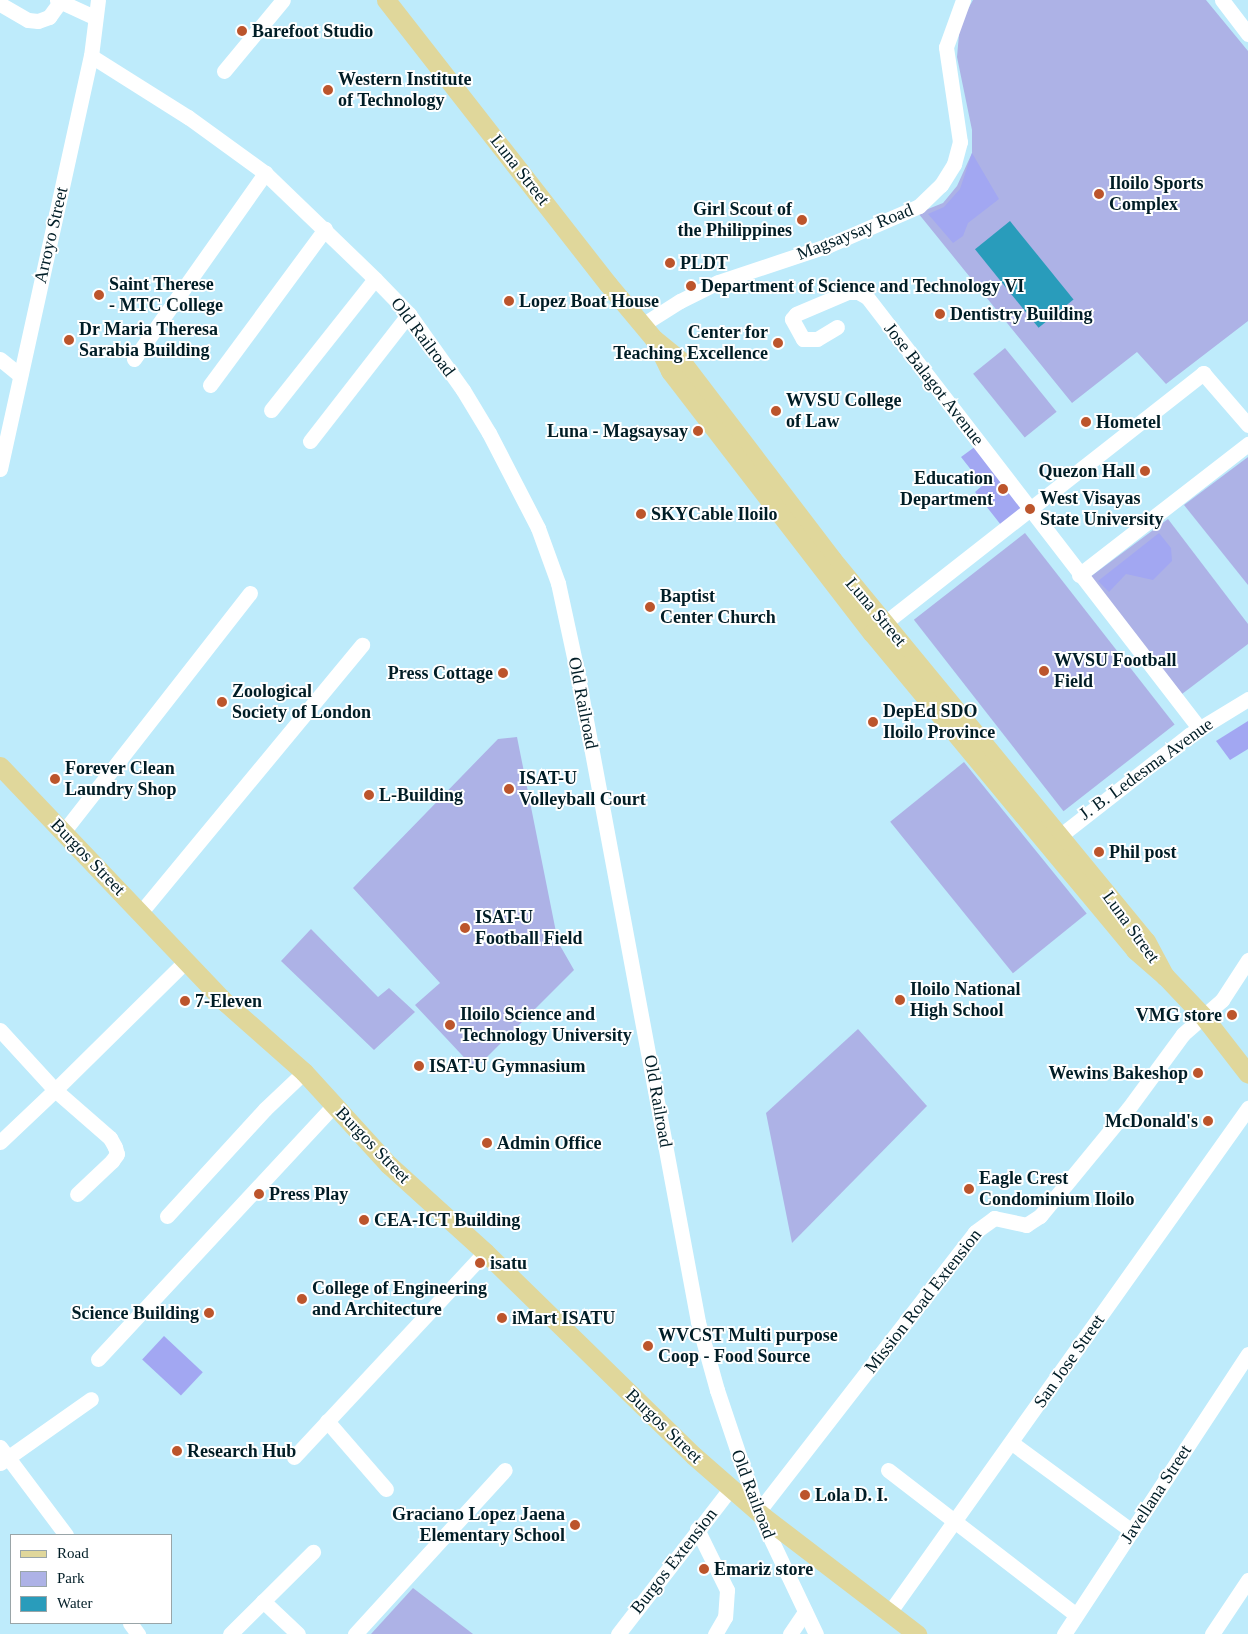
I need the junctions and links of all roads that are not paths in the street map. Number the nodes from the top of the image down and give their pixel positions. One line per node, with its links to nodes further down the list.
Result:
1 (98, 0): 8 (street, Arroyo Street)
2 (283, 0): 11 (street)
3 (386, 0): 16 (main road, Luna Street)
4 (963, 0): 16 (street, Magsaysay Road)
5 (1222, 0): 9 (street)
6 (58, 1): 7 (street); 8 (street)
7 (0, 4)
8 (94, 17): 10 (street, Arroyo Street)
9 (1248, 34)
10 (90, 56): 12 (street, Old Railroad); 20 (street, Arroyo Street)
11 (224, 71)
12 (265, 172): 13 (street, Old Railroad); 19 (street)
13 (325, 229): 14 (street, Old Railroad); 21 (street)
14 (376, 279): 15 (street, Old Railroad); 22 (street)
15 (409, 314): 24 (street); 62 (street, Old Railroad)
16 (642, 325): 30 (main road, Luna Street)
17 (837, 328): 27 (street, Jose Balagot Avenue)
18 (0, 359): 20 (street)
19 (134, 359)
20 (20, 374): 26 (street, Arroyo Street)
21 (210, 385)
22 (271, 410)
23 (1248, 425): 27 (street)
24 (310, 441)
25 (1248, 444): 28 (street)
26 (0, 469)
27 (1030, 509): 28 (street, Jose Balagot Avenue); 30 (street)
28 (1079, 575): 33 (street, Jose Balagot Avenue)
29 (250, 592): 35 (street)
30 (878, 628): 36 (main road, Luna Street)
31 (362, 645): 37 (street)
32 (1248, 699): 33 (street, J. B. Ledesma Avenue)
33 (1199, 728): 36 (street, J. B. Ledesma Avenue)
34 (0, 766): 35 (main road, Burgos Street)
35 (64, 831): 37 (main road, Burgos Street)
36 (1054, 840): 40 (main road, Luna Street)
37 (141, 912): 38 (main road, Burgos Street)
38 (187, 960): 42 (main road, Burgos Street); 44 (street)
39 (1248, 960): 40 (street, Mission Road Extension)
40 (1203, 1016): 43 (main road, Luna Street); 62 (street, Mission Road Extension)
41 (0, 1030): 44 (street)
42 (304, 1072): 45 (main road, Burgos Street); 49 (street)
43 (1248, 1074)
44 (55, 1090): 47 (street); 48 (street)
45 (334, 1105): 50 (main road, Burgos Street); 52 (street)
46 (1248, 1108): 55 (street, San Jose Street)
47 (0, 1142)
48 (77, 1194)
49 (167, 1216)
50 (485, 1252): 54 (street); 61 (main road, Burgos Street)
51 (1248, 1354): 65 (street, Javellana Street)
52 (98, 1360)
53 (91, 1399): 56 (street)
54 (327, 1421): 57 (street); 60 (street)
55 (1012, 1443): 63 (street, San Jose Street); 65 (street)
56 (3, 1456): 66 (street)
57 (294, 1457)
58 (505, 1470): 75 (street)
59 (888, 1470): 63 (street)
60 (386, 1489)
61 (730, 1489): 62 (main road, Burgos Street); 64 (street, Burgos Extension)
62 (758, 1512): 70 (street, Old Railroad); 71 (main road, Burgos Street)
63 (955, 1522): 71 (street, San Jose Street); 72 (street)
64 (697, 1529): 76 (street, Burgos Extension); 77 (street)
65 (1132, 1531): 72 (street, Javellana Street)
66 (65, 1534)
67 (314, 1552): 69 (street)
68 (1248, 1580): 82 (street)
69 (263, 1601): 73 (street); 74 (street)
70 (805, 1612): 78 (street); 79 (street, Old Railroad)
71 (889, 1613): 80 (main road, Burgos Street)
72 (1076, 1615): 81 (street, Javellana Street)
73 (230, 1634)
74 (298, 1634)
75 (355, 1634)
76 (618, 1634)
77 (715, 1634)
78 (790, 1634)
79 (816, 1634)
80 (916, 1634)
81 (1064, 1634)
82 (1212, 1634)

